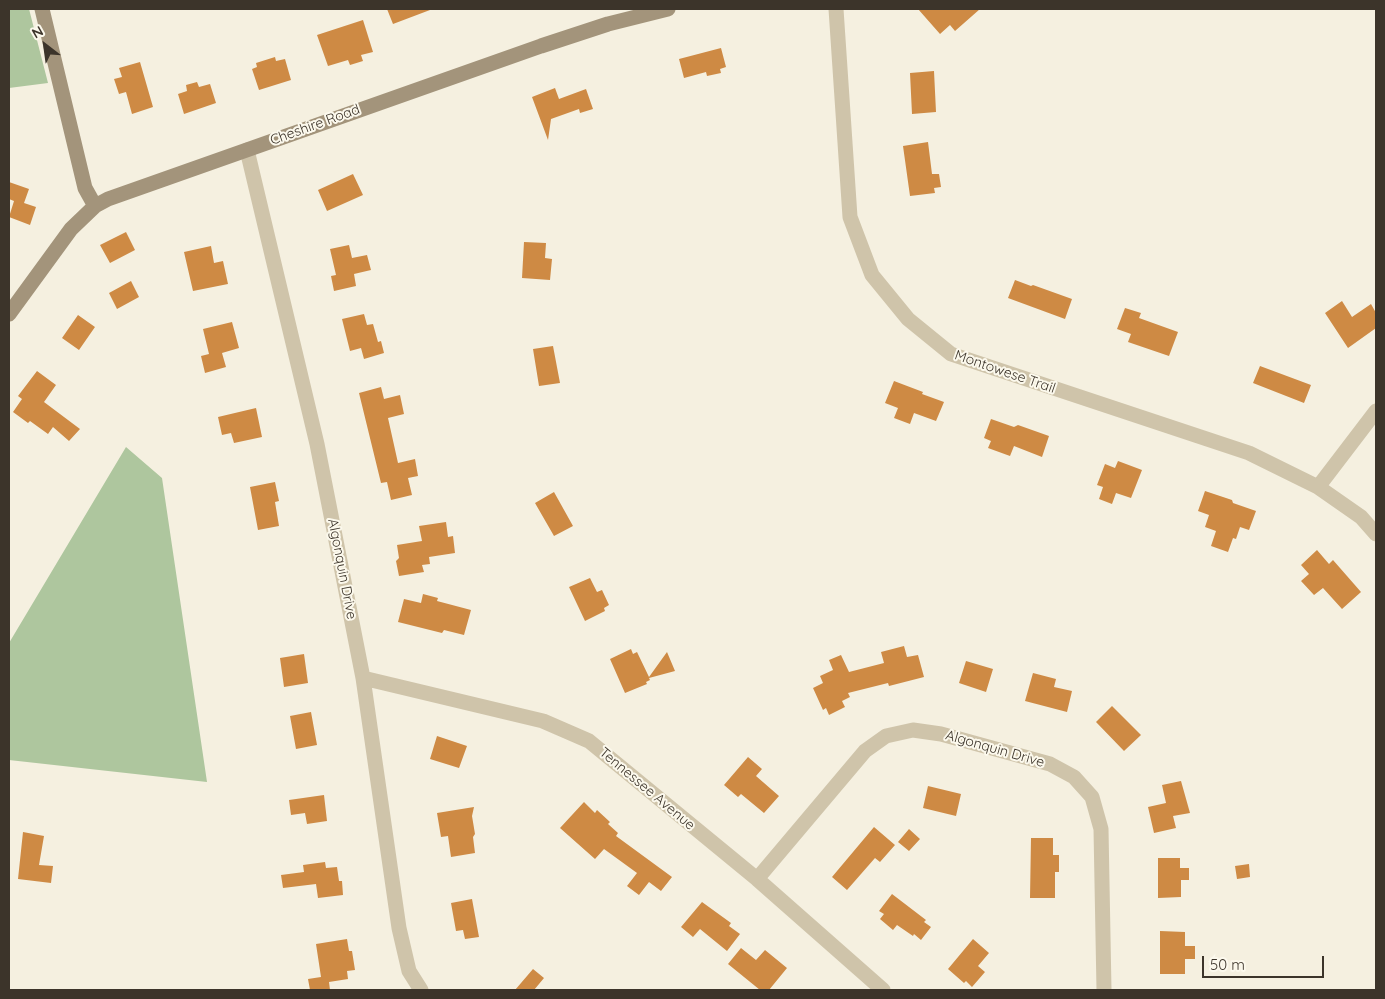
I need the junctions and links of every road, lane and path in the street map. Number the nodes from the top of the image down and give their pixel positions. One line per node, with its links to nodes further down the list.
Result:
1 (42, 9): 5 (street)
2 (668, 9): 4 (street, Cheshire Road)
3 (836, 9): 8 (street, Montowese Trail)
4 (247, 150): 5 (street, Cheshire Road); 10 (street, Algonquin Drive)
5 (95, 206): 6 (street, Cheshire Road)
6 (9, 314)
7 (1376, 411): 8 (street)
8 (1318, 487): 9 (street, Montowese Trail)
9 (1376, 534)
10 (363, 678): 11 (street, Tennessee Avenue); 12 (street, Algonquin Drive)
11 (757, 879): 13 (street, Tennessee Avenue); 14 (street, Algonquin Drive)
12 (421, 990)
13 (884, 990)
14 (1104, 990)

